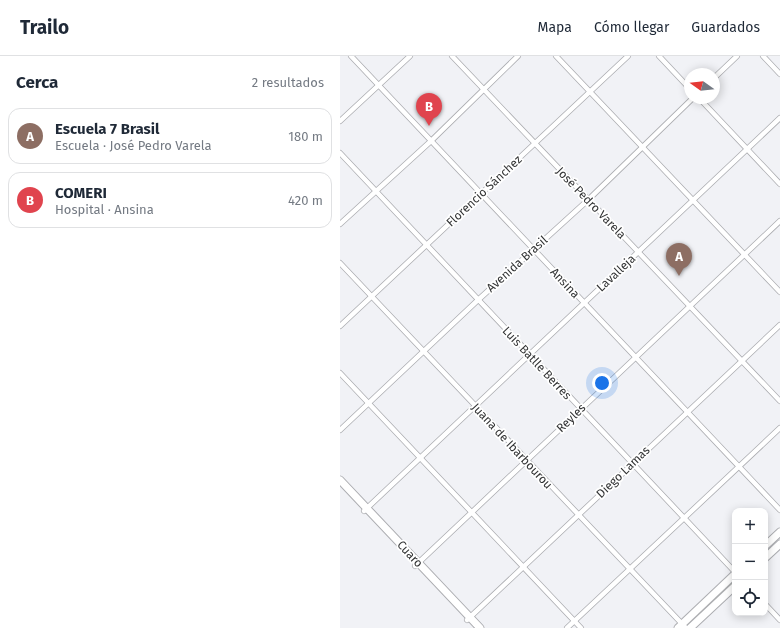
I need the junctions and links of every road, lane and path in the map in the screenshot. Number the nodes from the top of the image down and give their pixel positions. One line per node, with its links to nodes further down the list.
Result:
1 (351, 56): 13 (street, Ansina)
2 (410, 56): 13 (street)
3 (452, 56): 14 (street, José Pedro Varela)
4 (518, 56): 14 (street)
5 (556, 56): 15 (street)
6 (628, 56): 15 (street, Florencio Sánchez)
7 (659, 56): 12 (street)
8 (737, 56): 10 (street)
9 (763, 56): 11 (street)
10 (720, 72)
11 (780, 74)
12 (684, 83)
13 (379, 85): 19 (street); 20 (street, Ansina)
14 (484, 90): 20 (street); 21 (street, José Pedro Varela)
15 (590, 92): 21 (street, Florencio Sánchez); 22 (street)
16 (687, 104): 22 (street, Avenida Brasil)
17 (705, 104): 23 (street)
18 (780, 118): 23 (street, Lavalleja)
19 (340, 121)
20 (431, 141): 26 (street); 27 (street, Ansina)
21 (534, 144): 27 (street, Florencio Sánchez); 29 (street, José Pedro Varela)
22 (643, 147): 28 (street); 29 (street, Avenida Brasil)
23 (747, 149): 25 (street); 28 (street, Lavalleja)
24 (340, 153): 26 (street, Luis Batlle Berres)
25 (780, 184)
26 (375, 191): 31 (street); 32 (street, Luis Batlle Berres)
27 (482, 193): 32 (street, Florencio Sánchez); 33 (street, Ansina)
28 (694, 199): 34 (street, Lavalleja); 35 (street)
29 (588, 200): 33 (street, Avenida Brasil); 34 (street, José Pedro Varela)
30 (780, 221): 35 (street, Reyles)
31 (340, 224)
32 (426, 246): 38 (street, Florencio Sánchez); 39 (street, Luis Batlle Berres)
33 (533, 249): 39 (street, Avenida Brasil); 40 (street, Ansina)
34 (638, 252): 40 (street, Lavalleja); 41 (street, José Pedro Varela)
35 (745, 254): 37 (street); 41 (street, Reyles)
36 (340, 263): 38 (street, Juana de Ibarbourou)
37 (780, 292)
38 (371, 296): 43 (street, Florencio Sánchez); 44 (street, Juana de Ibarbourou)
39 (478, 300): 44 (street, Avenida Brasil); 45 (street, Luis Batlle Berres)
40 (584, 303): 45 (street, Lavalleja); 46 (street, Ansina)
41 (690, 306): 46 (street, Reyles); 47 (street, José Pedro Varela)
42 (780, 325): 47 (street, Diego Lamas)
43 (340, 326)
44 (423, 351): 50 (street, Avenida Brasil); 51 (street, Juana de Ibarbourou)
45 (530, 354): 51 (street, Lavalleja); 52 (street, Luis Batlle Berres)
46 (636, 358): 52 (street, Reyles); 53 (street, Ansina)
47 (741, 362): 49 (street, José Pedro Varela); 53 (street, Diego Lamas)
48 (340, 372): 50 (street)
49 (780, 401)
50 (369, 403): 55 (street, Avenida Brasil); 56 (street)
51 (475, 407): 56 (street, Lavalleja); 57 (street, Juana de Ibarbourou)
52 (580, 409): 57 (street, Reyles); 58 (street, Luis Batlle Berres)
53 (687, 412): 58 (street, Diego Lamas); 59 (street, Ansina)
54 (780, 428): 59 (street)
55 (340, 430)
56 (421, 457): 62 (street, Lavalleja); 64 (street)
57 (526, 461): 64 (street, Reyles); 65 (street, Juana de Ibarbourou)
58 (632, 464): 65 (street, Diego Lamas); 66 (street, Luis Batlle Berres)
59 (739, 466): 63 (street, Ansina); 66 (street)
60 (340, 480): 62 (street, Cuaro)
61 (340, 486): 62 (street, Cuaro)
62 (365, 509): 71 (street, Cuaro)
63 (780, 510)
64 (472, 512): 71 (street, Reyles); 72 (street)
65 (578, 516): 72 (street, Diego Lamas); 73 (street, Juana de Ibarbourou)
66 (684, 519): 73 (street); 74 (street, Luis Batlle Berres)
67 (780, 532): 68 (street)
68 (767, 544)
69 (780, 544): 70 (street)
70 (768, 555)
71 (417, 564): 78 (street, Cuaro)
72 (524, 566): 78 (street, Diego Lamas); 80 (street)
73 (629, 570): 80 (street); 81 (street, Juana de Ibarbourou)
74 (732, 570)
75 (732, 576): 81 (street)
76 (732, 589): 86 (street)
77 (768, 607): 79 (street)
78 (468, 618): 82 (street, Cuaro); 83 (street, Cuaro)
79 (780, 620)
80 (575, 621): 84 (street); 85 (street)
81 (682, 627)
82 (474, 628)
83 (480, 628)
84 (567, 628)
85 (581, 628)
86 (690, 628)

